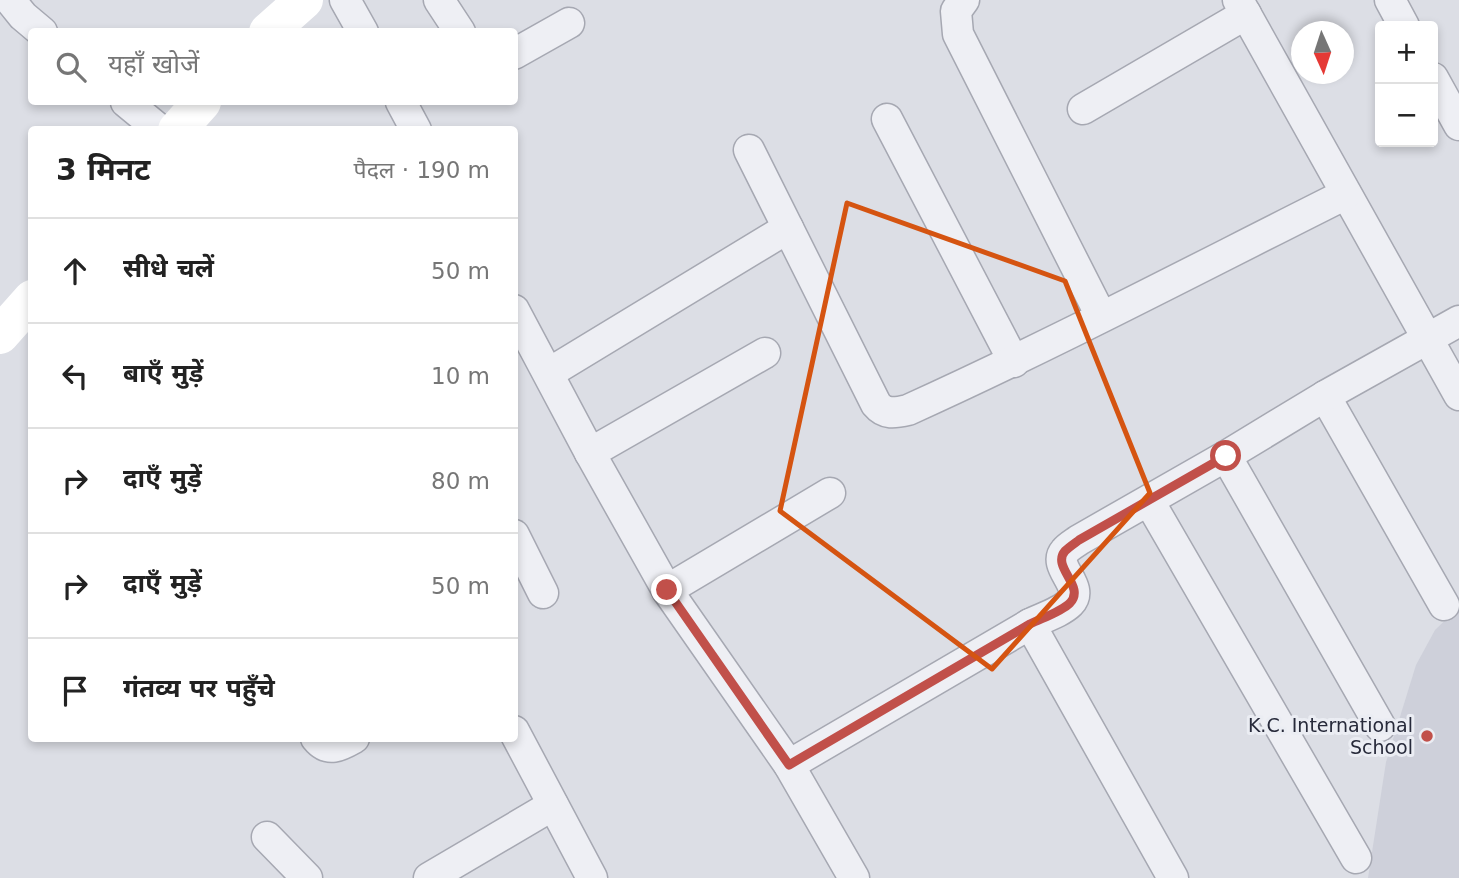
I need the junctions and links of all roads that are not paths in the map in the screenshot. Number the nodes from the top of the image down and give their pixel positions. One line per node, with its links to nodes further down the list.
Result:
1 (10, 0): 10 (street)
2 (304, 0): 11 (street)
3 (345, 0): 12 (street)
4 (439, 0): 13 (street)
5 (964, 0): 29 (street)
6 (1390, 0): 8 (street)
7 (1242, 7): 19 (street); 26 (street)
8 (1401, 21)
9 (569, 23): 14 (street)
10 (37, 28)
11 (272, 28)
12 (361, 28)
13 (457, 28)
14 (518, 52)
15 (1436, 84): 21 (street)
16 (130, 105): 22 (street)
17 (199, 105): 23 (street)
18 (403, 105): 24 (street)
19 (1083, 108)
20 (887, 119): 35 (street)
21 (1459, 125)
22 (155, 126)
23 (181, 126)
24 (414, 126)
25 (749, 149): 27 (street)
26 (1346, 194): 29 (street); 33 (street)
27 (789, 228): 35 (street); 36 (street)
28 (28, 304): 32 (street)
29 (1101, 316): 35 (street)
30 (518, 317): 36 (street)
31 (1459, 321): 33 (street)
32 (0, 335)
33 (1427, 339): 37 (street); 38 (street)
34 (765, 353): 39 (street)
35 (1014, 362)
36 (549, 373): 39 (street)
37 (1459, 395)
38 (1325, 396): 40 (street); 46 (street)
39 (590, 453): 44 (street)
40 (1226, 456): 42 (street); 48 (street)
41 (830, 493): 44 (street)
42 (1149, 501): 47 (street); 55 (street)
43 (518, 543): 45 (street)
44 (667, 590): 52 (street)
45 (543, 593)
46 (1444, 605)
47 (1030, 624): 52 (street); 60 (street)
48 (1380, 726)
49 (518, 739): 53 (street)
50 (320, 742): 51 (street)
51 (345, 742)
52 (789, 765): 59 (street)
53 (553, 806): 57 (street); 58 (street)
54 (267, 837): 56 (street)
55 (1356, 858)
56 (307, 878)
57 (429, 878)
58 (592, 878)
59 (854, 878)
60 (1173, 878)

